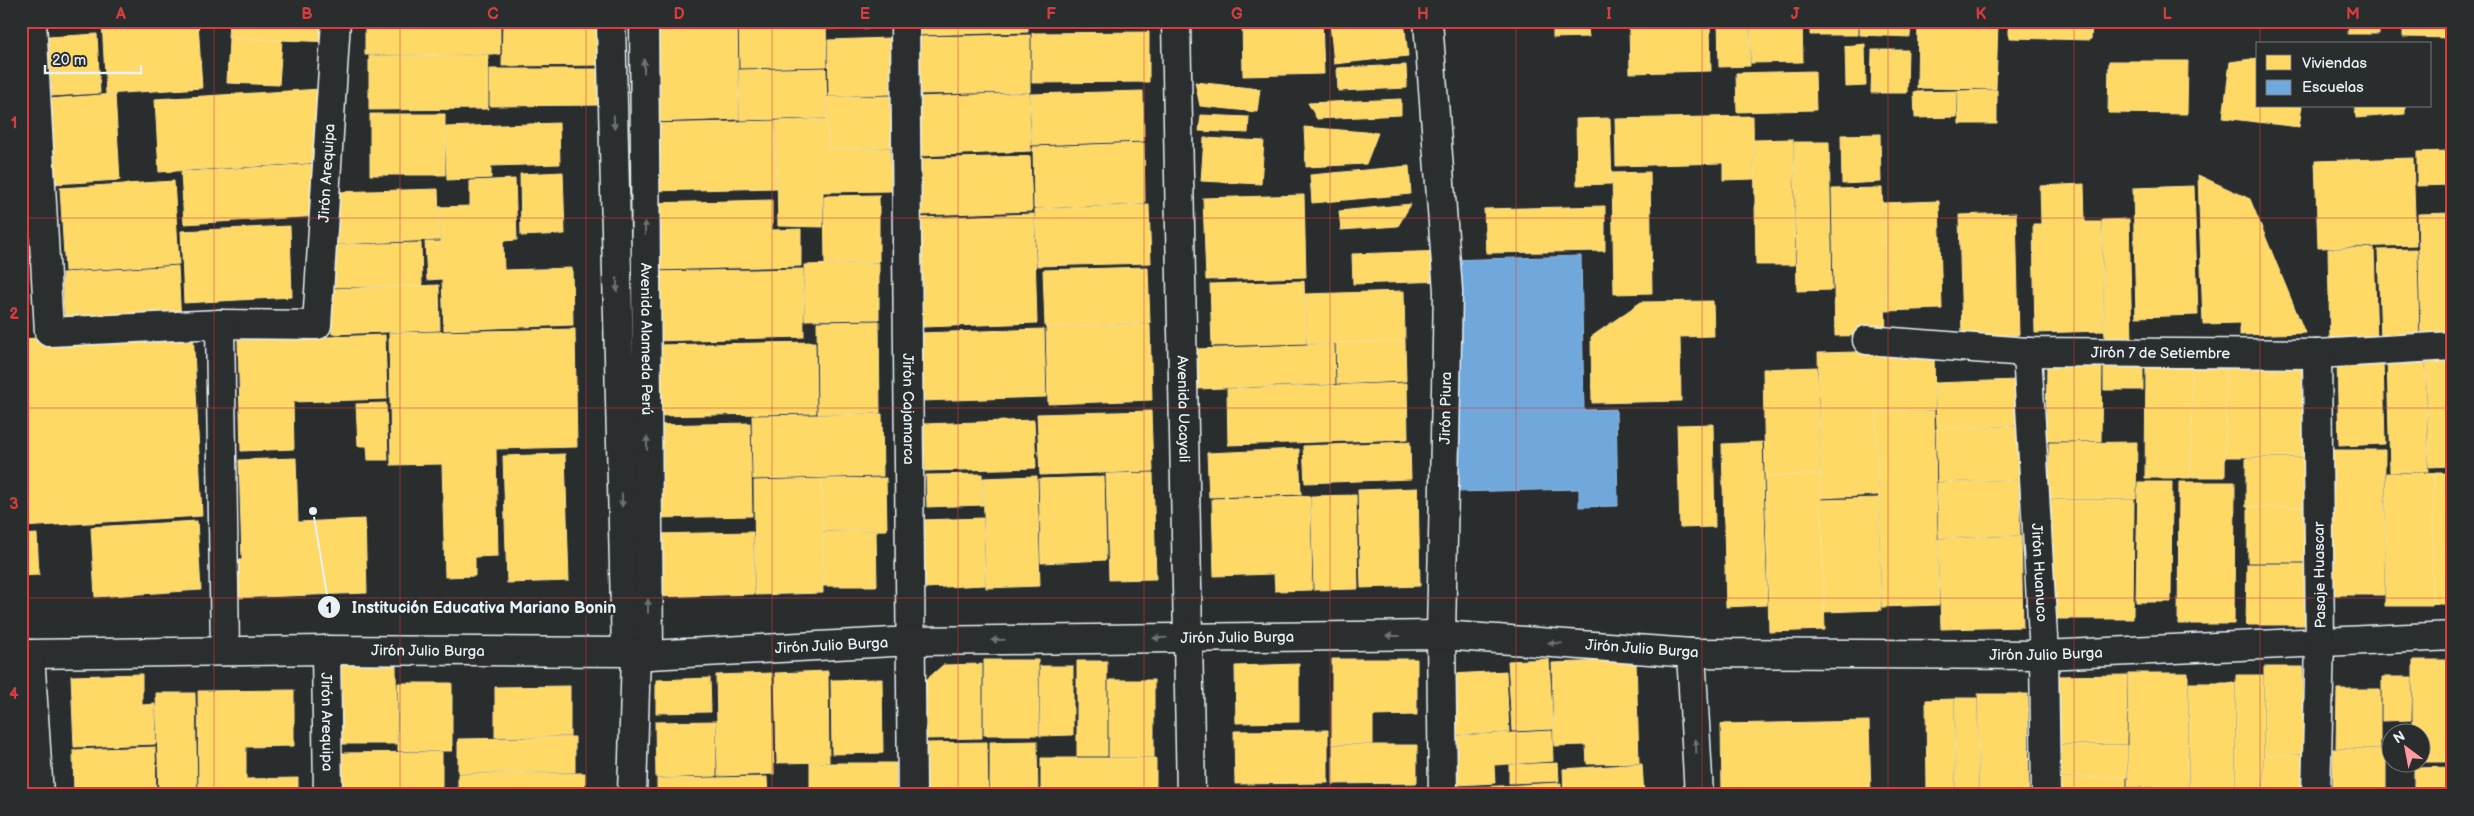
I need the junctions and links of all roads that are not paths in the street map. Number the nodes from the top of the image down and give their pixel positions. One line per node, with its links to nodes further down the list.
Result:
1 (32, 21): 8 (main road)
2 (336, 21): 8 (main road, Jirón Arequipa)
3 (611, 21): 20 (main road, Avenida Alameda Perú, one-way to 20)
4 (644, 21): 20 (main road, Avenida Alameda Perú, one-way to 4)
5 (905, 21): 16 (main road, Jirón Cajamarca)
6 (1176, 21): 15 (main road, Avenida Ucayali)
7 (1428, 21): 13 (main road, Jirón Piura)
8 (220, 324): 19 (main road)
9 (1868, 340): 11 (main road, Jirón 7 de Setiembre)
10 (2453, 346): 12 (main road, Jirón 7 de Setiembre)
11 (2027, 352): 12 (main road, Jirón 7 de Setiembre); 23 (main road, Jirón Huanuco)
12 (2317, 354): 17 (main road, Pasaje Huascar)
13 (1441, 636): 15 (main road, Jirón Julio Burga, one-way to 15); 21 (main road, Jirón Julio Burga, one-way to 13); 29 (main road, Jirón Piura)
14 (2453, 636): 17 (main road, Jirón Julio Burga)
15 (1188, 638): 16 (main road, Jirón Julio Burga, one-way to 16); 28 (main road, Avenida Ucayali)
16 (912, 641): 20 (main road, Jirón Julio Burga); 27 (main road, Jirón Cajamarca)
17 (2320, 643): 23 (main road, Jirón Julio Burga); 32 (main road, Pasaje Huascar)
18 (326, 650): 19 (main road, Jirón Julio Burga); 20 (main road, Jirón Julio Burga); 25 (main road, Jirón Arequipa)
19 (226, 651): 22 (main road, Jirón Julio Burga)
20 (637, 653): 26 (main road, Avenida Alameda Perú)
21 (1691, 653): 23 (main road, Jirón Julio Burga); 30 (main road, one-way to 21)
22 (26, 655): 24 (main road)
23 (2044, 655): 31 (main road, Jirón Huanuco)
24 (39, 795)
25 (328, 795)
26 (632, 795)
27 (912, 795)
28 (1191, 795)
29 (1443, 795)
30 (1699, 795)
31 (2046, 795)
32 (2316, 795)

